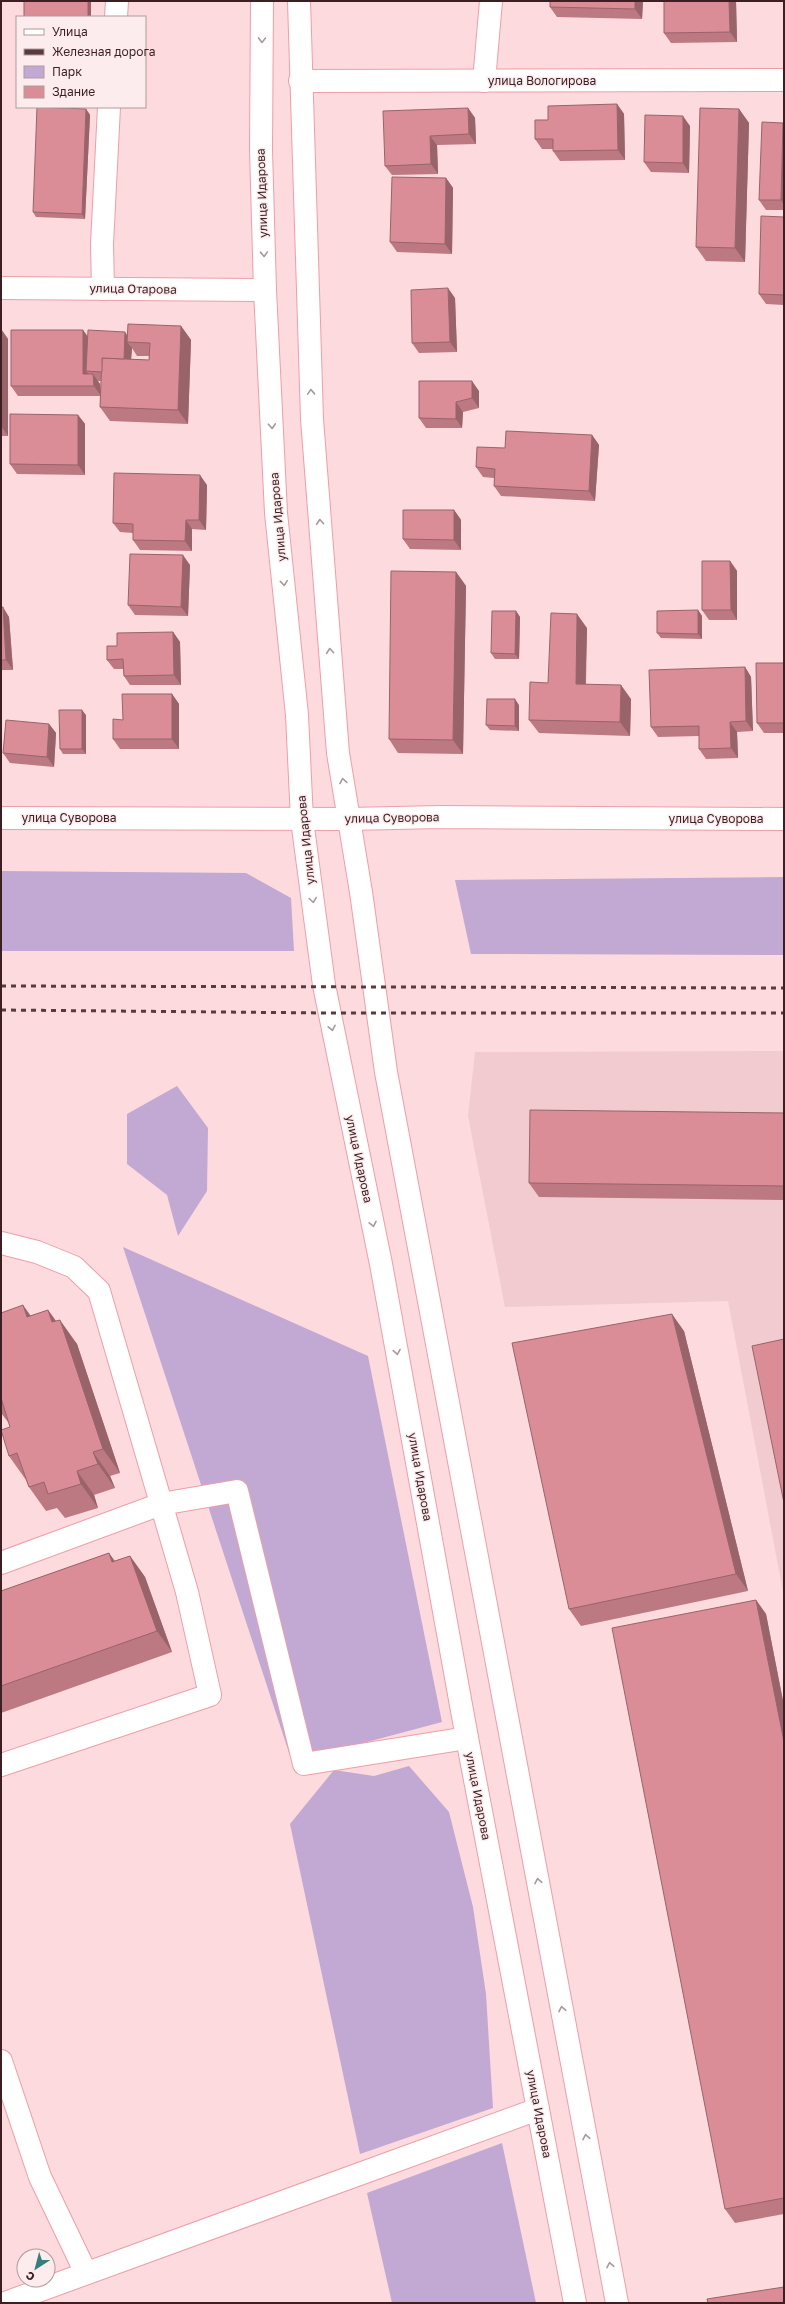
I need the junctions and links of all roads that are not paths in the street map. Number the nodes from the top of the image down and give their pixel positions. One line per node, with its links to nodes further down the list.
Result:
1 (117, 1): 5 (main road)
2 (262, 1): 12 (main road, улица Идарова, one-way to 12)
3 (299, 1): 7 (main road)
4 (491, 1): 8 (main road)
5 (116, 16)
6 (784, 80): 8 (main road, улица Вологирова)
7 (300, 81): 8 (main road, улица Вологирова); 14 (main road, one-way to 7)
8 (484, 81)
9 (109, 108): 11 (main road)
10 (1, 288): 11 (main road, улица Отарова)
11 (103, 288): 12 (main road, улица Отарова)
12 (265, 290): 16 (main road, улица Идарова, one-way to 16)
13 (1, 818): 16 (main road, улица Суворова)
14 (349, 819): 15 (main road, улица Суворова); 16 (main road, улица Суворова); 27 (main road, one-way to 14)
15 (784, 819)
16 (302, 820): 20 (main road, улица Идарова, one-way to 20)
17 (1, 1243): 18 (main road)
18 (161, 1504): 19 (main road); 20 (main road); 21 (main road)
19 (1, 1563)
20 (467, 1738): 23 (main road, улица Идарова)
21 (1, 1765)
22 (1, 2060): 24 (main road)
23 (538, 2109): 24 (main road); 26 (main road, улица Идарова)
24 (86, 2273): 25 (main road)
25 (5, 2303)
26 (575, 2303)
27 (617, 2303)

